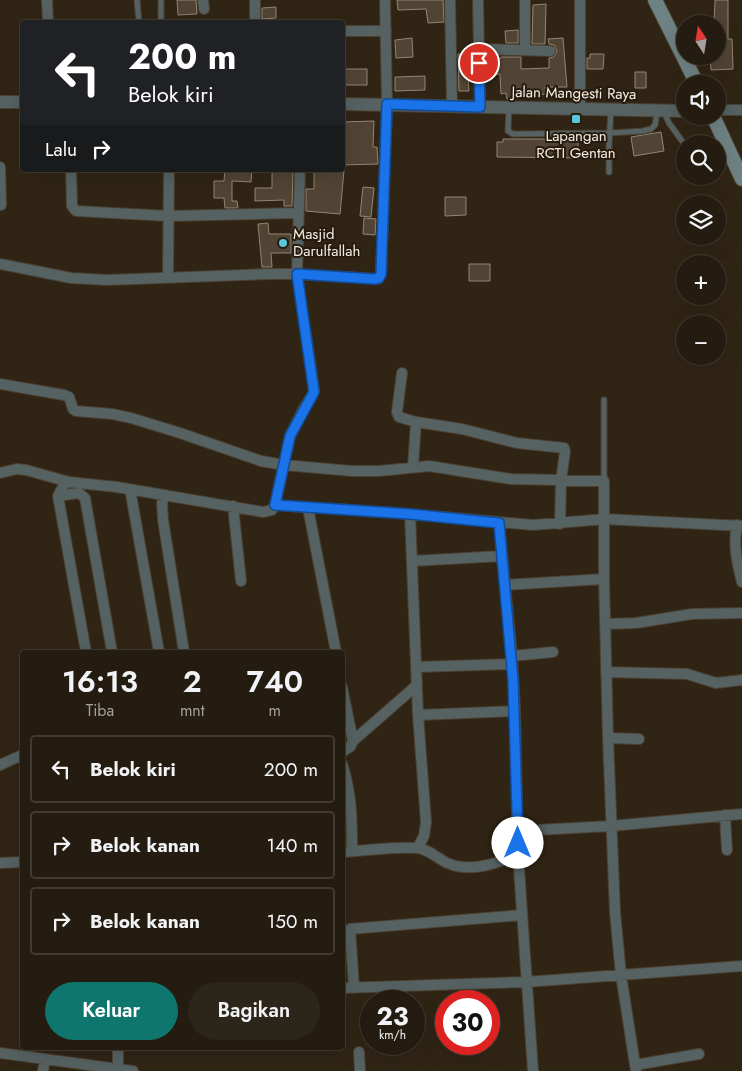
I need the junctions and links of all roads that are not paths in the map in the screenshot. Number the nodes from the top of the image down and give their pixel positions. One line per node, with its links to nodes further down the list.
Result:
1 (47, 0): 11 (street)
2 (137, 0): 12 (lane)
3 (161, 0): 13 (lane)
4 (255, 0): 14 (street)
5 (385, 0): 16 (street)
6 (450, 0): 25 (street)
7 (478, 0): 17 (street)
8 (525, 0): 18 (street)
9 (580, 0): 28 (street)
10 (655, 0): 20 (main road)
11 (48, 20)
12 (139, 20)
13 (161, 20)
14 (255, 20)
15 (345, 31): 16 (street)
16 (386, 31): 24 (street)
17 (479, 49): 18 (street); 26 (street)
18 (525, 50): 19 (street)
19 (550, 51)
20 (692, 75)
21 (0, 102): 22 (street)
22 (20, 102)
23 (345, 104): 24 (street, Jalan Mangesti Raya)
24 (387, 104): 25 (street, Jalan Mangesti Raya); 47 (street)
25 (452, 106): 26 (street, Jalan Mangesti Raya)
26 (480, 107): 27 (street, Jalan Mangesti Raya)
27 (509, 108): 28 (street, Jalan Mangesti Raya); 35 (lane)
28 (580, 109): 29 (street, Jalan Mangesti Raya)
29 (611, 110): 32 (street, Jalan Mangesti Raya); 35 (lane)
30 (726, 110): 31 (street)
31 (742, 110)
32 (660, 111): 33 (street, Jalan Mangesti Raya); 35 (lane); 36 (lane)
33 (676, 111)
34 (717, 125): 42 (main road)
35 (610, 133): 41 (lane)
36 (678, 135)
37 (0, 167): 43 (street)
38 (71, 172): 45 (street)
39 (169, 172): 45 (street)
40 (300, 172): 44 (street)
41 (610, 172)
42 (742, 179)
43 (2, 205)
44 (297, 213): 45 (street); 47 (street)
45 (169, 216): 48 (street)
46 (0, 264): 48 (street)
47 (297, 274): 48 (street); 53 (street)
48 (168, 278)
49 (402, 373): 52 (street)
50 (0, 384): 53 (street)
51 (604, 400): 58 (lane)
52 (416, 422): 54 (street); 57 (street)
53 (284, 465): 54 (street); 62 (street)
54 (413, 467): 57 (street)
55 (0, 473): 56 (street)
56 (66, 481): 59 (street); 61 (street)
57 (561, 481): 58 (street); 68 (street)
58 (604, 482): 66 (street)
59 (130, 489): 60 (street); 80 (street)
60 (164, 495): 63 (street); 81 (street)
61 (58, 496): 78 (street); 79 (street)
62 (275, 505): 63 (street); 64 (street)
63 (233, 506): 73 (street)
64 (308, 508): 65 (street); 82 (street)
65 (410, 514): 67 (street); 71 (street)
66 (605, 519): 68 (street); 69 (street); 72 (street)
67 (499, 523): 68 (street); 70 (street)
68 (560, 524)
69 (739, 525): 74 (street)
70 (502, 556): 71 (street); 75 (street)
71 (412, 561): 85 (street)
72 (604, 579): 75 (street); 77 (street)
73 (241, 581)
74 (742, 582)
75 (505, 585): 84 (street)
76 (742, 613): 77 (street)
77 (605, 624): 86 (street)
78 (86, 650)
79 (112, 650)
80 (159, 650)
81 (184, 650)
82 (336, 650)
83 (553, 652): 84 (street)
84 (512, 660): 85 (street); 90 (street)
85 (417, 667): 88 (street)
86 (606, 672): 87 (street); 92 (street)
87 (742, 680)
88 (417, 685): 91 (street); 94 (street)
89 (345, 702): 94 (street)
90 (515, 711): 91 (street); 102 (street)
91 (418, 715): 103 (street)
92 (608, 738): 93 (street); 101 (street)
93 (639, 739)
94 (353, 741): 95 (street)
95 (345, 750)
96 (20, 756): 97 (street)
97 (0, 765)
98 (345, 773): 105 (street)
99 (742, 814): 100 (street)
100 (725, 815): 101 (street); 104 (street)
101 (611, 826): 102 (street); 111 (street)
102 (518, 831): 106 (street)
103 (418, 847): 105 (street); 106 (street)
104 (727, 850)
105 (347, 852)
106 (518, 854): 109 (street)
107 (20, 862): 108 (street)
108 (0, 863)
109 (522, 915): 112 (street); 114 (street)
110 (742, 966): 111 (street)
111 (621, 975): 112 (street); 122 (street)
112 (526, 982): 114 (street); 126 (street)
113 (345, 988): 114 (street)
114 (354, 988)
115 (118, 1050): 121 (street)
116 (0, 1052): 119 (street)
117 (359, 1052): 125 (street)
118 (699, 1054): 122 (street)
119 (45, 1059): 120 (street); 123 (street)
120 (90, 1068): 121 (street)
121 (118, 1068): 124 (street)
122 (636, 1068)
123 (43, 1071)
124 (133, 1071)
125 (360, 1071)
126 (533, 1071)

